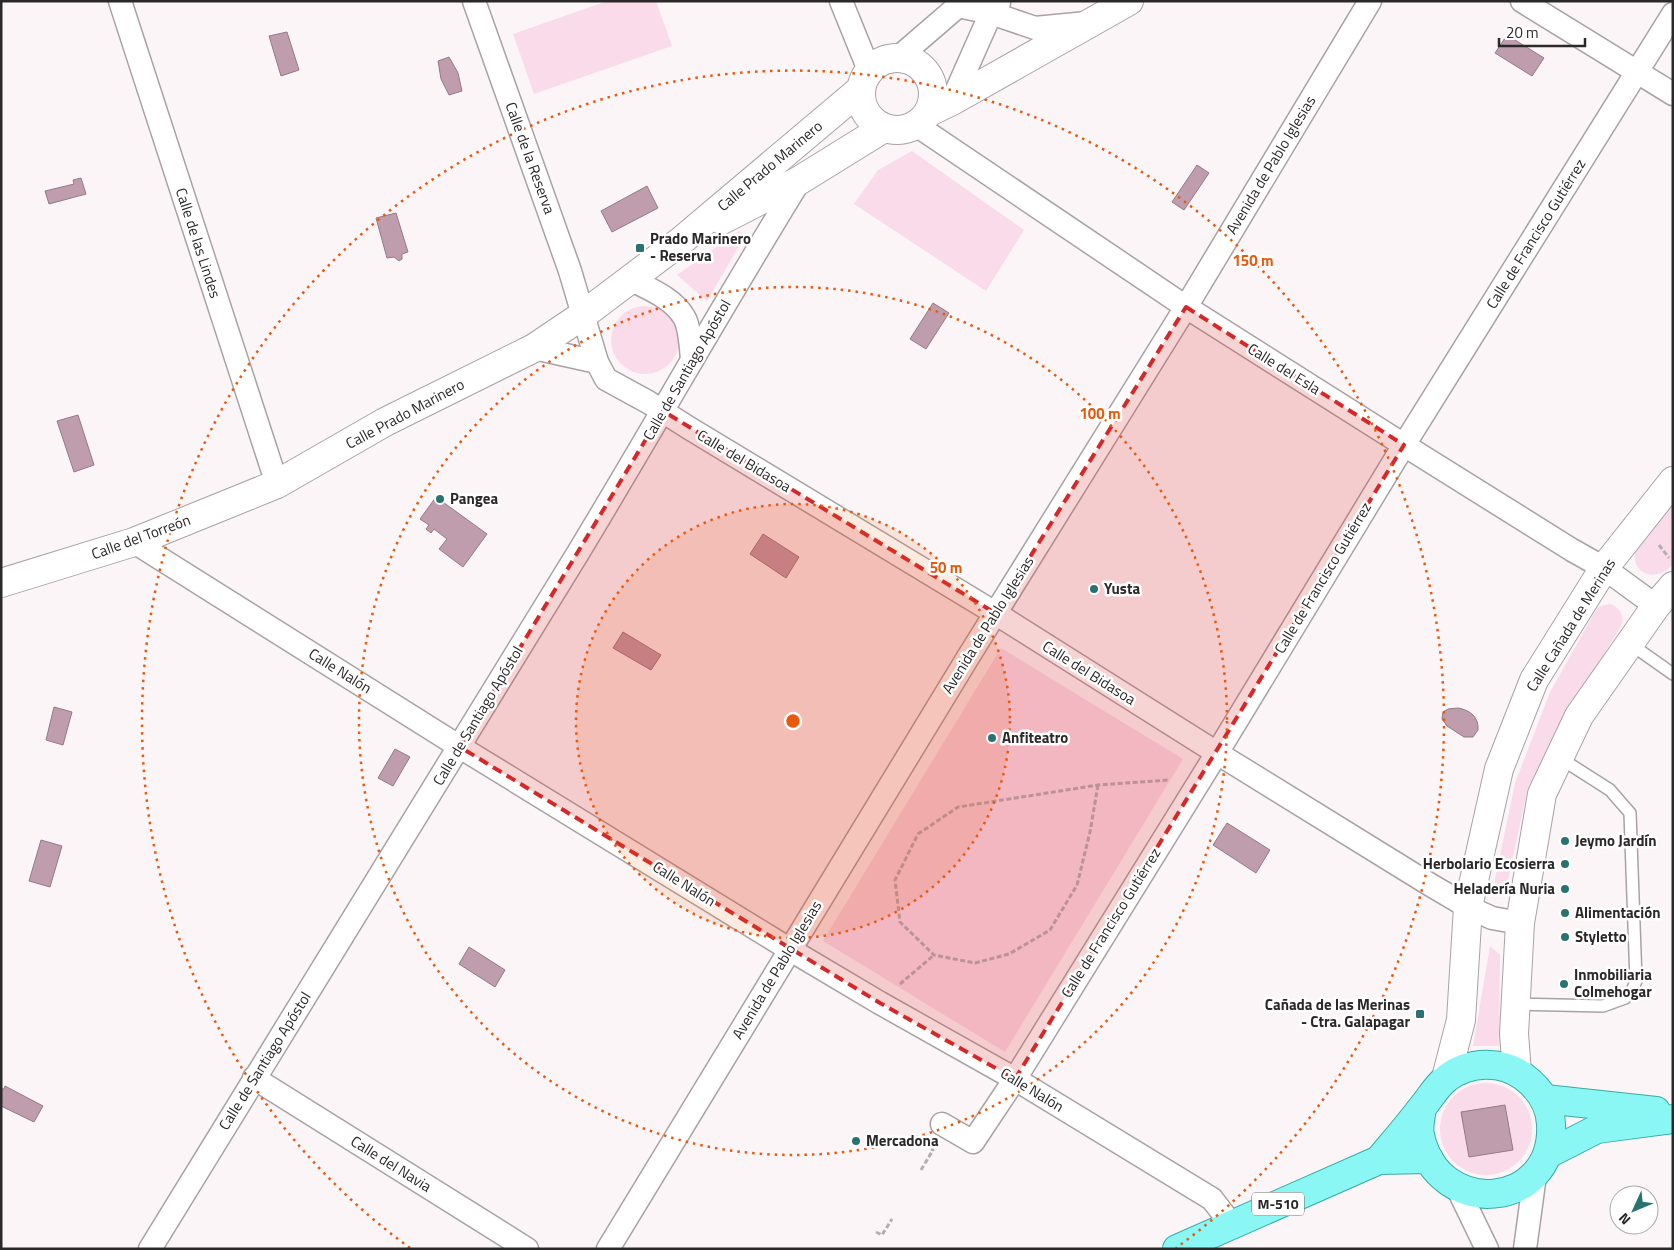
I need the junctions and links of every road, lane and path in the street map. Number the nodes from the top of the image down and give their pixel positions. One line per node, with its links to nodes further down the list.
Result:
1 (120, 1): 28 (street, Calle de las Lindes)
2 (474, 1): 21 (street, Calle de la Reserva)
3 (840, 1): 13 (street)
4 (1129, 1): 10 (street)
5 (1370, 1): 20 (street, Avenida de Pablo Iglesias)
6 (1522, 1): 12 (street)
7 (961, 3): 8 (street); 11 (street)
8 (996, 7): 10 (street); 15 (street)
9 (1673, 14): 12 (street, Calle de Francisco Gutiérrez)
10 (1092, 22): 15 (street)
11 (899, 57): 13 (street); 15 (street)
12 (1636, 72): 14 (street); 26 (street, Calle de Francisco Gutiérrez)
13 (864, 80): 16 (street); 18 (street, Calle Prado Marinero)
14 (1673, 94)
15 (932, 113): 16 (street); 20 (street, Calle del Esla)
16 (884, 128): 17 (street, Calle Prado Marinero)
17 (800, 180): 18 (street, Calle Prado Marinero); 23 (street, Calle de Santiago Apóstol)
18 (681, 241): 19 (street, Calle Prado Marinero)
19 (630, 279): 21 (street, Calle Prado Marinero); 23 (street)
20 (1186, 307): 26 (street, Calle del Esla); 33 (street, Avenida de Pablo Iglesias)
21 (583, 315): 22 (street, Calle Prado Marinero); 24 (street)
22 (534, 348): 24 (street); 28 (street, Calle Prado Marinero)
23 (692, 360): 25 (street, Calle de Santiago Apóstol)
24 (597, 362): 25 (street)
25 (663, 411): 33 (street, Calle del Bidasoa); 36 (street, Calle de Santiago Apóstol)
26 (1404, 445): 30 (street, Calle del Esla); 37 (street, Calle de Francisco Gutiérrez)
27 (1673, 481): 30 (street, Calle Cañada de Merinas)
28 (277, 484): 29 (street, Calle del Torreón)
29 (134, 542): 31 (street, Calle del Torreón); 36 (street, Calle Nalón)
30 (1604, 568): 32 (street, Calle del Esla); 41 (street, Calle Cañada de Merinas)
31 (1, 583)
32 (1664, 596): 34 (street)
33 (995, 613): 37 (street, Calle del Bidasoa); 43 (street, Avenida de Pablo Iglesias)
34 (1629, 643): 35 (lane); 38 (street)
35 (1673, 674)
36 (460, 747): 43 (street, Calle Nalón); 48 (street, Calle de Santiago Apóstol)
37 (1217, 753): 39 (street, Calle de Francisco Gutiérrez); 41 (street, Calle del Bidasoa)
38 (1560, 757): 42 (street); 46 (lane)
39 (1202, 778): 40 (path); 50 (street, Calle de Francisco Gutiérrez)
40 (1098, 785): 44 (path); 44 (path)
41 (1468, 907): 42 (street, Calle del Bidasoa); 49 (street, Calle Cañada de Merinas)
42 (1520, 923): 46 (street)
43 (789, 949): 50 (street, Calle Nalón); 67 (street, Avenida de Pablo Iglesias)
44 (934, 955): 45 (path)
45 (898, 986)
46 (1515, 1004): 47 (street)
47 (1518, 1072): 49 (main road, M-510); 51 (main road, M-510)
48 (254, 1078): 65 (street, Calle de Santiago Apóstol); 66 (street, Calle del Navia)
49 (1446, 1078): 52 (main road, M-510)
50 (1015, 1079): 55 (street, Calle de Francisco Gutiérrez); 63 (street, Calle Nalón)
51 (1545, 1099): 53 (main road); 59 (main road, M-510)
52 (1422, 1108): 57 (main road, M-510); 58 (main road, M-510)
53 (1673, 1112)
54 (1673, 1119): 59 (main road, M-510)
55 (942, 1124)
56 (928, 1147): 60 (path)
57 (1429, 1159): 58 (main road, M-510); 61 (main road, M-510)
58 (1379, 1160): 63 (main road, M-510)
59 (1541, 1164): 61 (main road, M-510); 70 (street)
60 (921, 1170)
61 (1457, 1188): 69 (street)
62 (892, 1219): 64 (path)
63 (1232, 1225): 68 (main road, M-510)
64 (876, 1232)
65 (150, 1249)
66 (527, 1249)
67 (608, 1249)
68 (1177, 1249)
69 (1487, 1249)
70 (1525, 1249)

